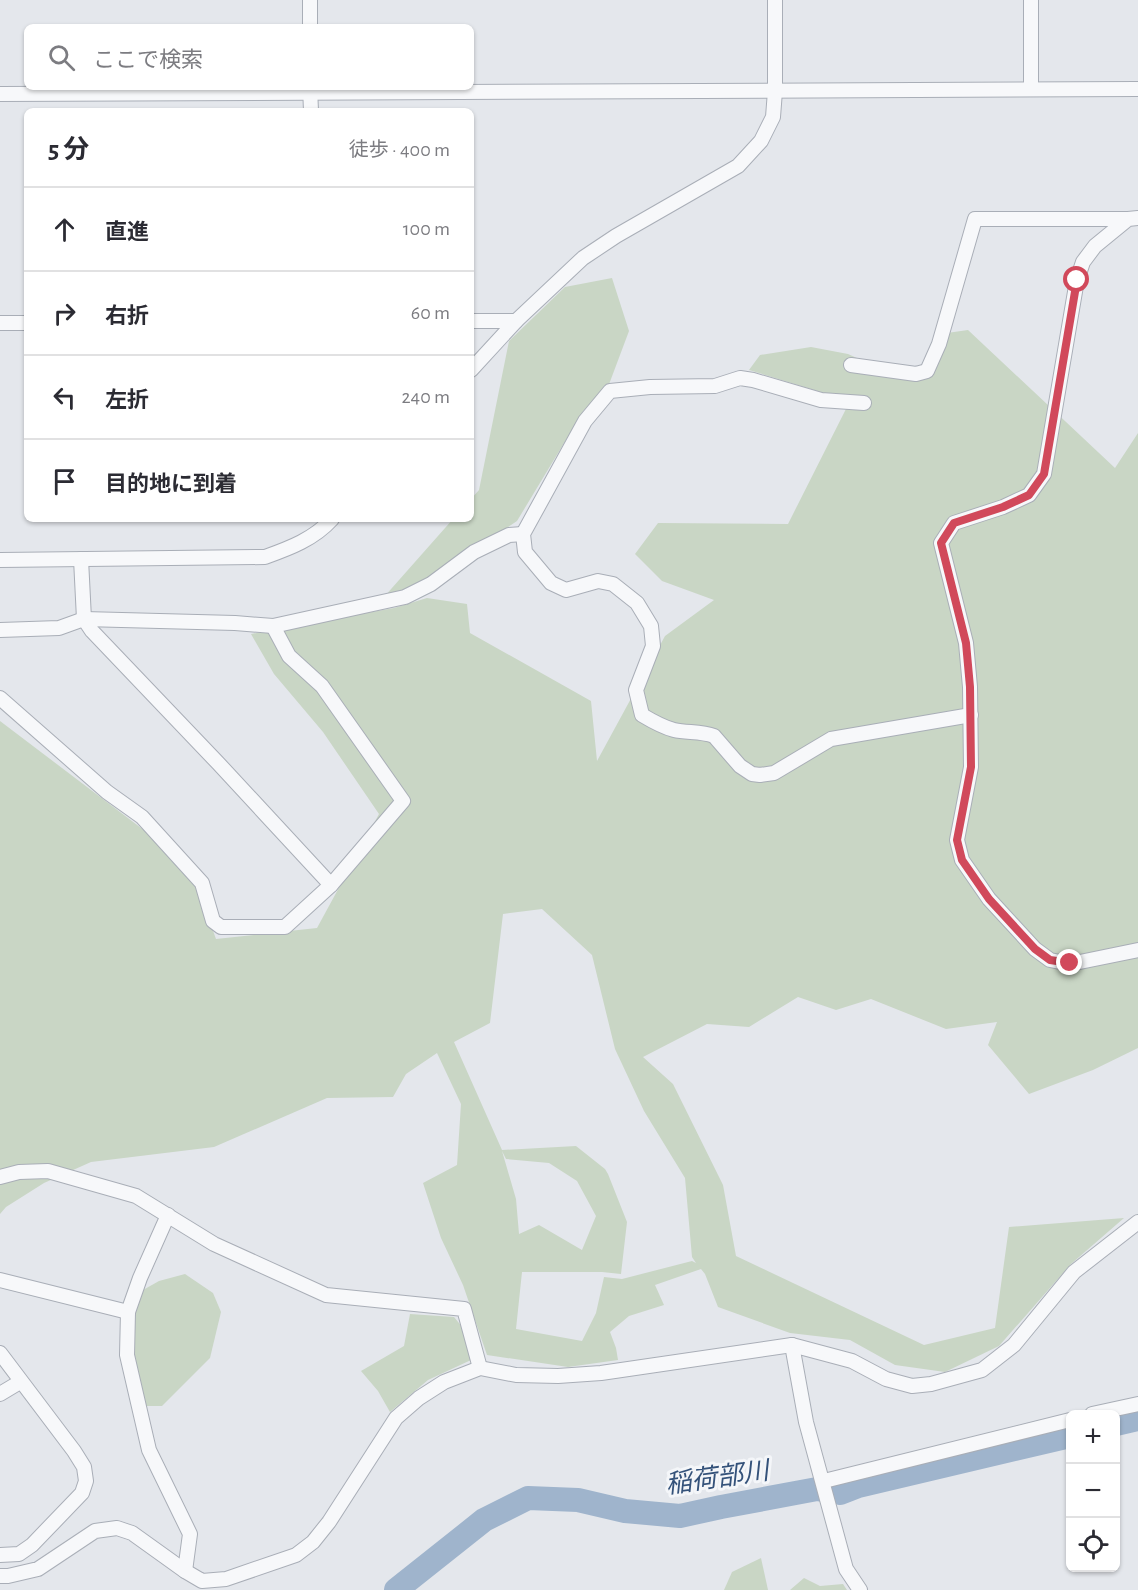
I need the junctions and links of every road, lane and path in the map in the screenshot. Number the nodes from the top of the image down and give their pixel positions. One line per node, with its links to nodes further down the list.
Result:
1 (310, 0): 4 (street)
2 (775, 0): 8 (street)
3 (1031, 0): 5 (street)
4 (310, 24)
5 (1031, 88): 6 (street); 8 (street)
6 (1138, 89)
7 (310, 90): 8 (street); 9 (street); 10 (street)
8 (776, 91): 13 (street)
9 (0, 94)
10 (311, 108)
11 (1133, 219): 16 (street); 29 (street)
12 (474, 321): 13 (street)
13 (516, 321): 17 (street)
14 (0, 323): 15 (street)
15 (24, 323)
16 (851, 365)
17 (474, 366)
18 (864, 403): 21 (street)
19 (313, 522): 22 (street)
20 (328, 522): 22 (street)
21 (523, 534): 26 (street); 29 (street)
22 (313, 535): 23 (street)
23 (81, 559): 24 (street); 25 (street)
24 (0, 560)
25 (84, 619): 26 (street); 27 (street); 30 (street)
26 (273, 626): 30 (street)
27 (0, 630)
28 (0, 698): 30 (street)
29 (971, 716): 31 (street)
30 (331, 885)
31 (1138, 950)
32 (0, 1177): 33 (street)
33 (168, 1215): 36 (street); 39 (street)
34 (1138, 1222): 37 (street)
35 (0, 1280): 36 (street)
36 (128, 1312): 47 (street)
37 (792, 1346): 39 (street); 45 (street)
38 (0, 1353): 40 (street)
39 (480, 1368): 47 (street)
40 (20, 1382): 41 (street); 46 (street)
41 (0, 1394)
42 (1138, 1404): 43 (street)
43 (1110, 1410)
44 (1066, 1420): 45 (street)
45 (824, 1481): 49 (street)
46 (0, 1555)
47 (185, 1572): 48 (street)
48 (0, 1575)
49 (860, 1590)

